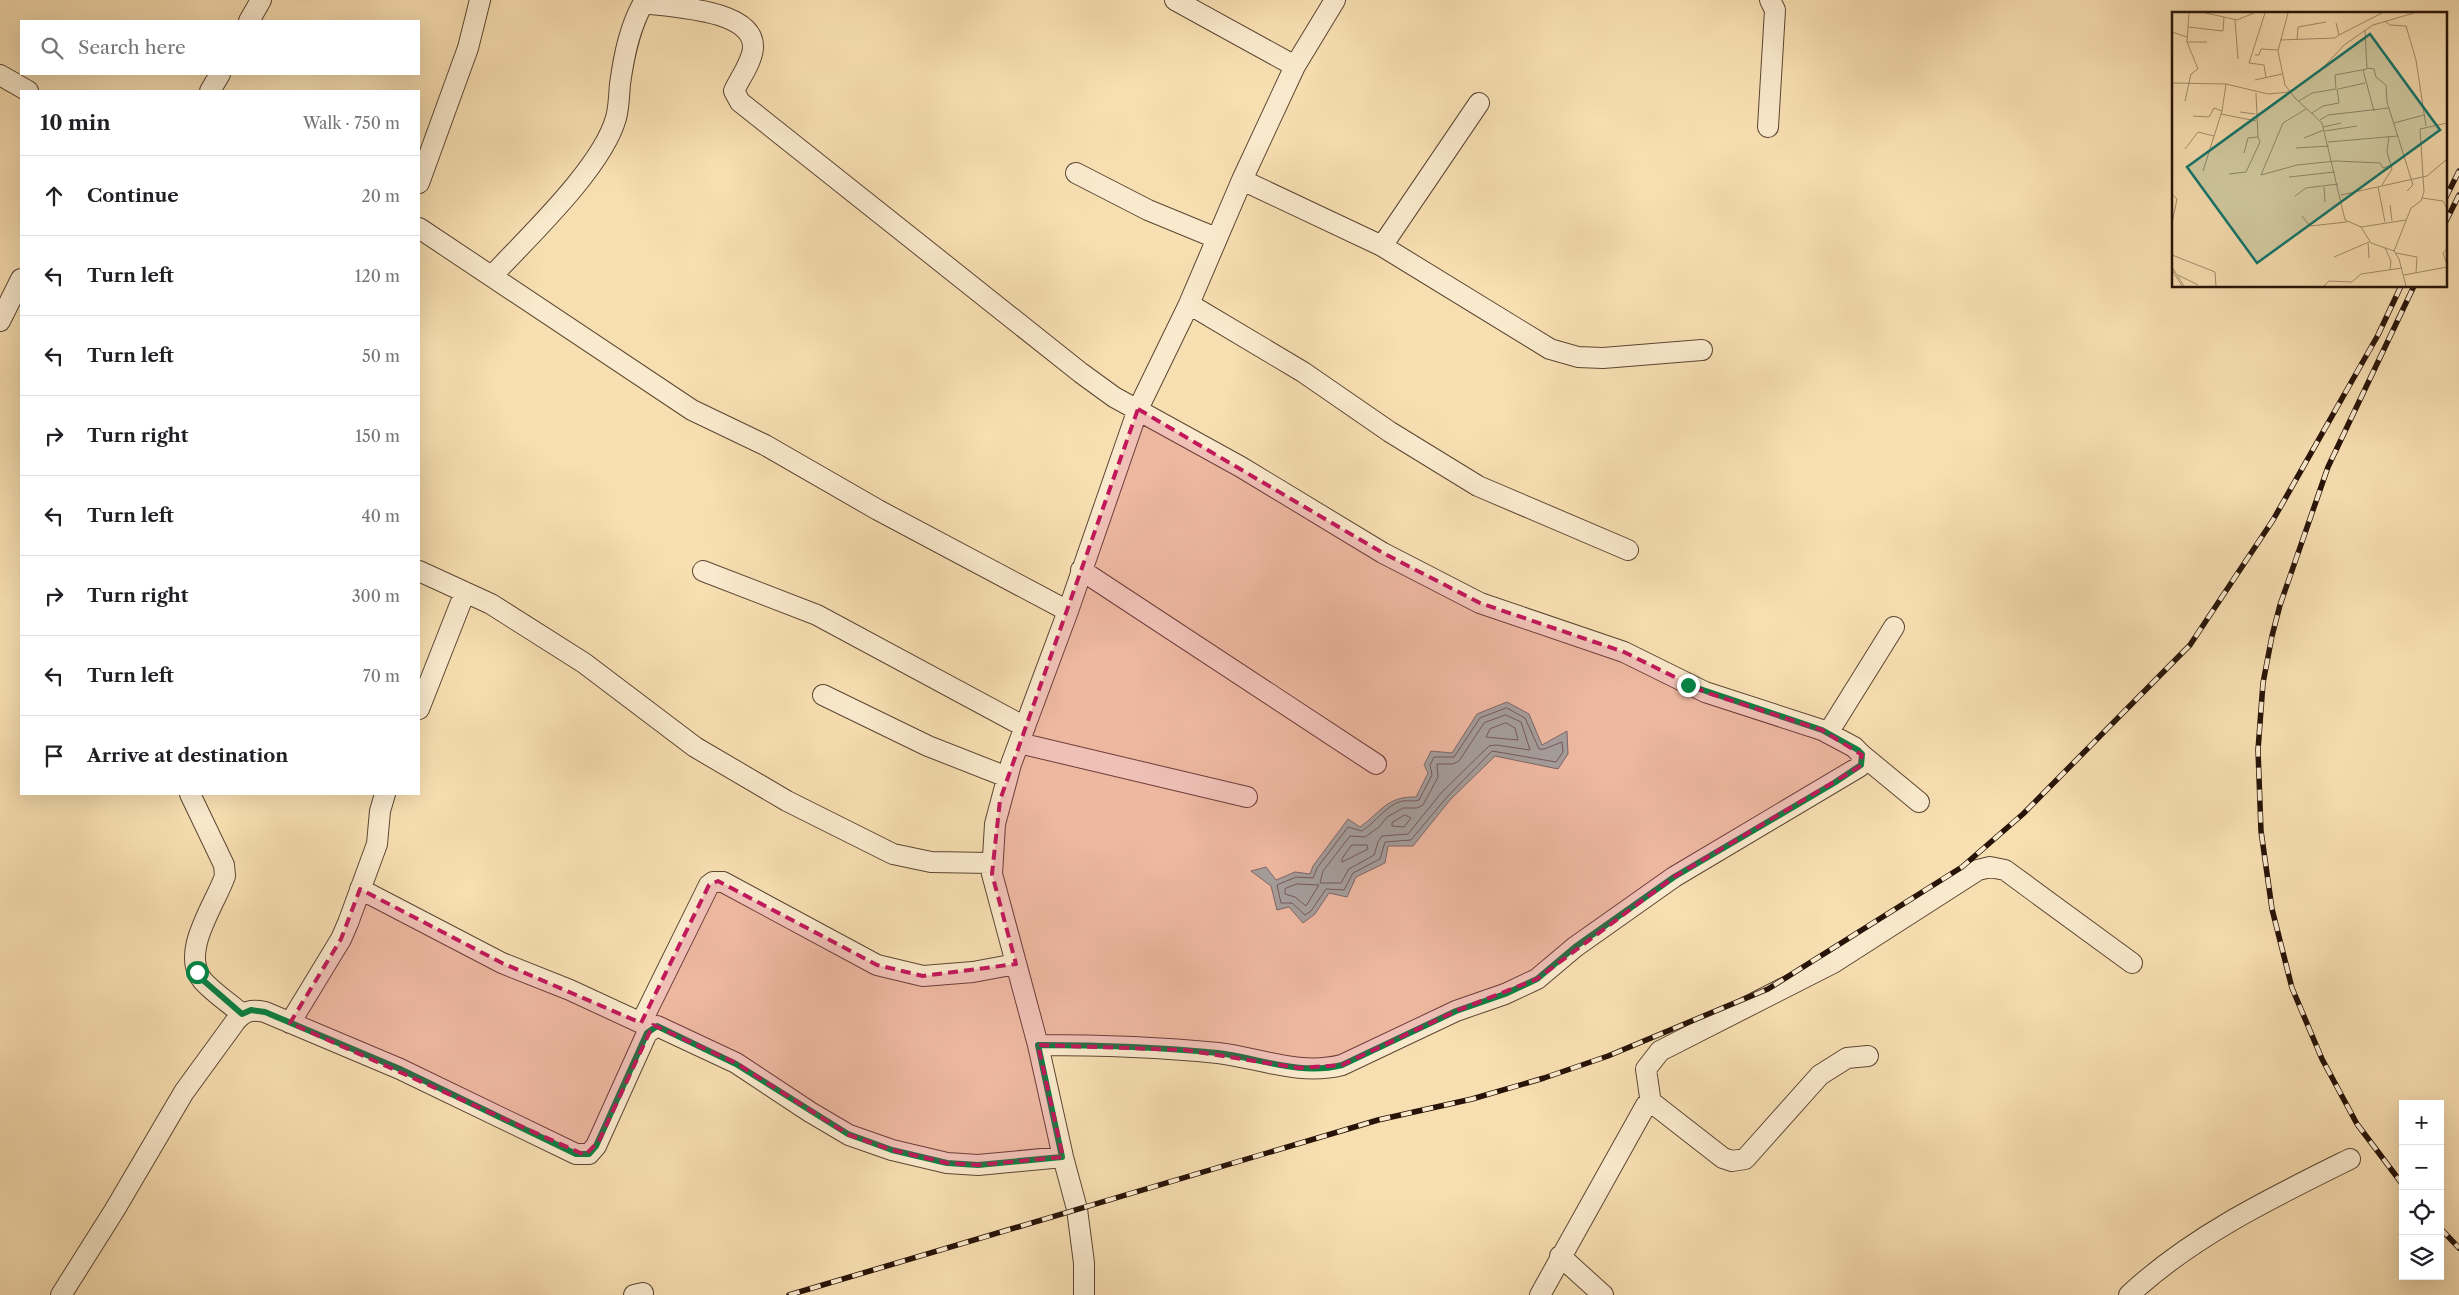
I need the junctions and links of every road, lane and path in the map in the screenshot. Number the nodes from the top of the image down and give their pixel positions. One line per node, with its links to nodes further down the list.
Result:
1 (261, 0): 7 (street)
2 (480, 0): 16 (street)
3 (1175, 0): 8 (street)
4 (1335, 0): 8 (street)
5 (1770, 0): 14 (street)
6 (644, 2): 21 (street); 26 (street)
7 (250, 20)
8 (1295, 66): 17 (street)
9 (0, 75): 11 (street)
10 (219, 75): 12 (street)
11 (26, 90)
12 (211, 90)
13 (1479, 103): 20 (street)
14 (1768, 127)
15 (1076, 174): 19 (street)
16 (420, 180)
17 (1242, 180): 19 (street); 20 (street)
18 (420, 229): 21 (street)
19 (1216, 238): 23 (street)
20 (1382, 246): 25 (street)
21 (492, 276): 32 (street)
22 (20, 281): 24 (street)
23 (1189, 304): 26 (street); 27 (street)
24 (0, 321)
25 (1702, 350)
26 (1138, 409): 28 (street); 36 (street)
27 (1628, 550)
28 (1081, 570): 32 (street); 39 (street)
29 (703, 571): 37 (street)
30 (420, 572): 31 (street)
31 (465, 592): 35 (street); 45 (street)
32 (1068, 611): 37 (street)
33 (1894, 627): 36 (street)
34 (822, 694): 40 (street)
35 (420, 706)
36 (1828, 733): 38 (street)
37 (1022, 735): 40 (street); 43 (street)
38 (1862, 754): 44 (street); 52 (street)
39 (1376, 764)
40 (1007, 777): 45 (street)
41 (190, 795): 49 (street)
42 (385, 795): 46 (street)
43 (1247, 797)
44 (1919, 802)
45 (992, 863): 48 (street)
46 (360, 889): 50 (street); 51 (street)
47 (2132, 963): 54 (street)
48 (1016, 964): 51 (street); 52 (street)
49 (242, 1014): 50 (street); 58 (street)
50 (290, 1023): 51 (street)
51 (647, 1025): 55 (street)
52 (1038, 1045): 55 (street)
53 (1868, 1056): 54 (street)
54 (1651, 1104): 57 (street)
55 (1062, 1157): 59 (street)
56 (2350, 1159): 62 (street)
57 (1560, 1256): 60 (street); 61 (street)
58 (61, 1295)
59 (1084, 1295)
60 (1540, 1295)
61 (1603, 1295)
62 (2129, 1295)

